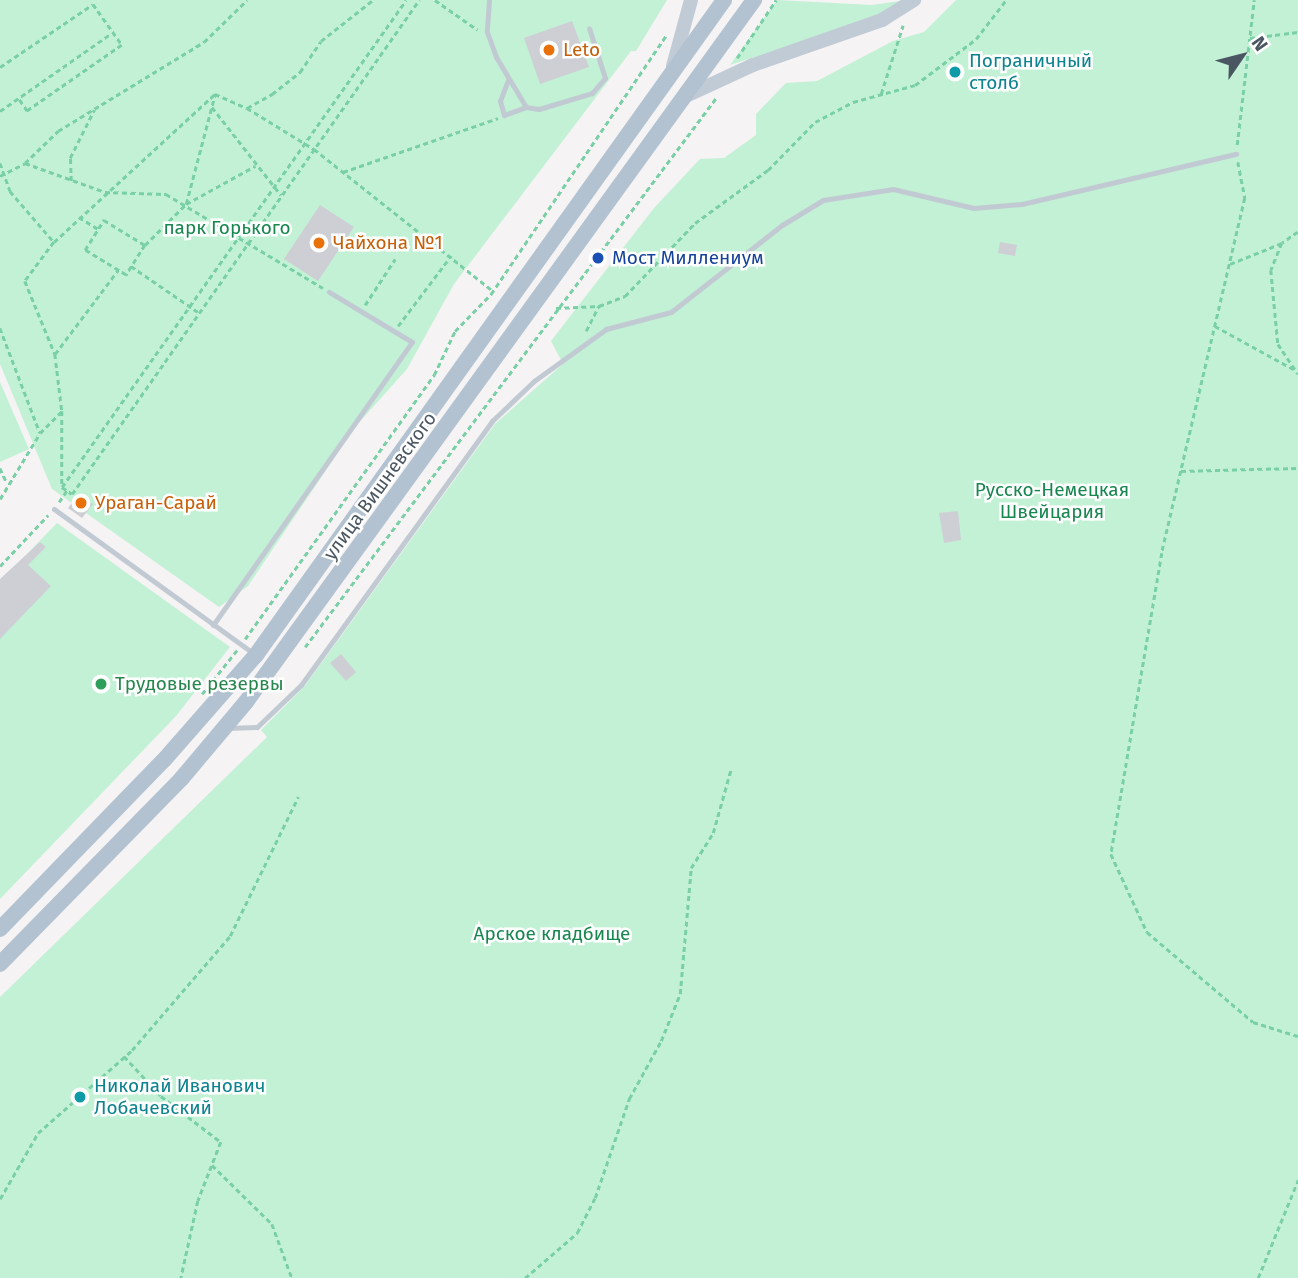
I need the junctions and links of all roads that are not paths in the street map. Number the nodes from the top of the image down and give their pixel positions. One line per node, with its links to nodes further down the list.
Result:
1 (489, 0): 7 (lane)
2 (691, 0): 8 (street)
3 (723, 0): 8 (main road, улица Вишневского)
4 (754, 0): 9 (main road, улица Вишневского)
5 (914, 0): 9 (street)
6 (589, 28): 10 (lane)
7 (508, 80): 10 (lane); 10 (lane)
8 (668, 80): 17 (main road, улица Вишневского)
9 (686, 96): 18 (main road, улица Вишневского)
10 (526, 107)
11 (1236, 154): 18 (lane)
12 (329, 292): 16 (lane)
13 (54, 509): 14 (lane)
14 (137, 569): 15 (lane); 16 (lane)
15 (131, 578)
16 (213, 625): 17 (lane)
17 (256, 655): 19 (main road, улица Вишневского)
18 (224, 728): 20 (main road, улица Вишневского)
19 (0, 929)
20 (0, 963)

